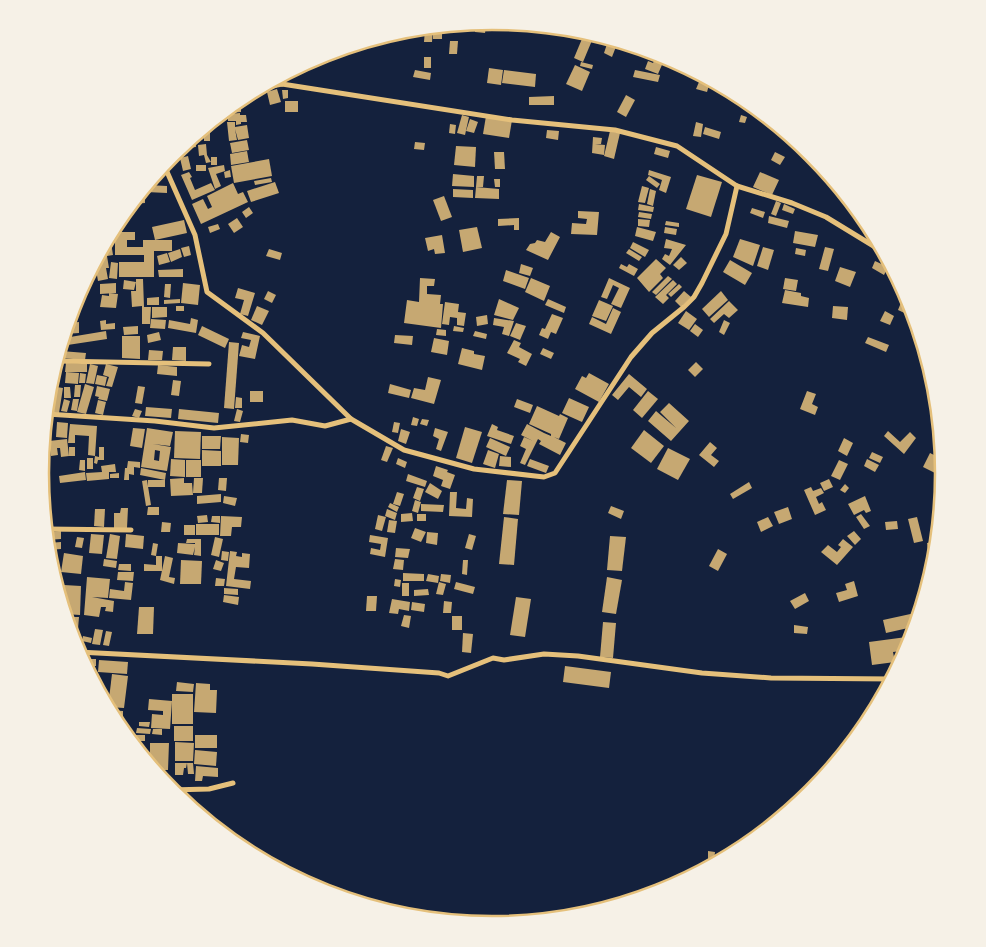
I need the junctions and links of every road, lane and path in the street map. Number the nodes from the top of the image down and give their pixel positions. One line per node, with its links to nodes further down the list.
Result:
1 (282, 84): 3 (street)
2 (167, 173): 8 (street)
3 (737, 186): 4 (street); 8 (street)
4 (873, 246)
5 (64, 361): 6 (street)
6 (209, 364)
7 (53, 414): 8 (street)
8 (351, 419)
9 (53, 529): 10 (street)
10 (131, 530)
11 (87, 652): 12 (street)
12 (886, 679)
13 (233, 783): 14 (street)
14 (182, 790)

